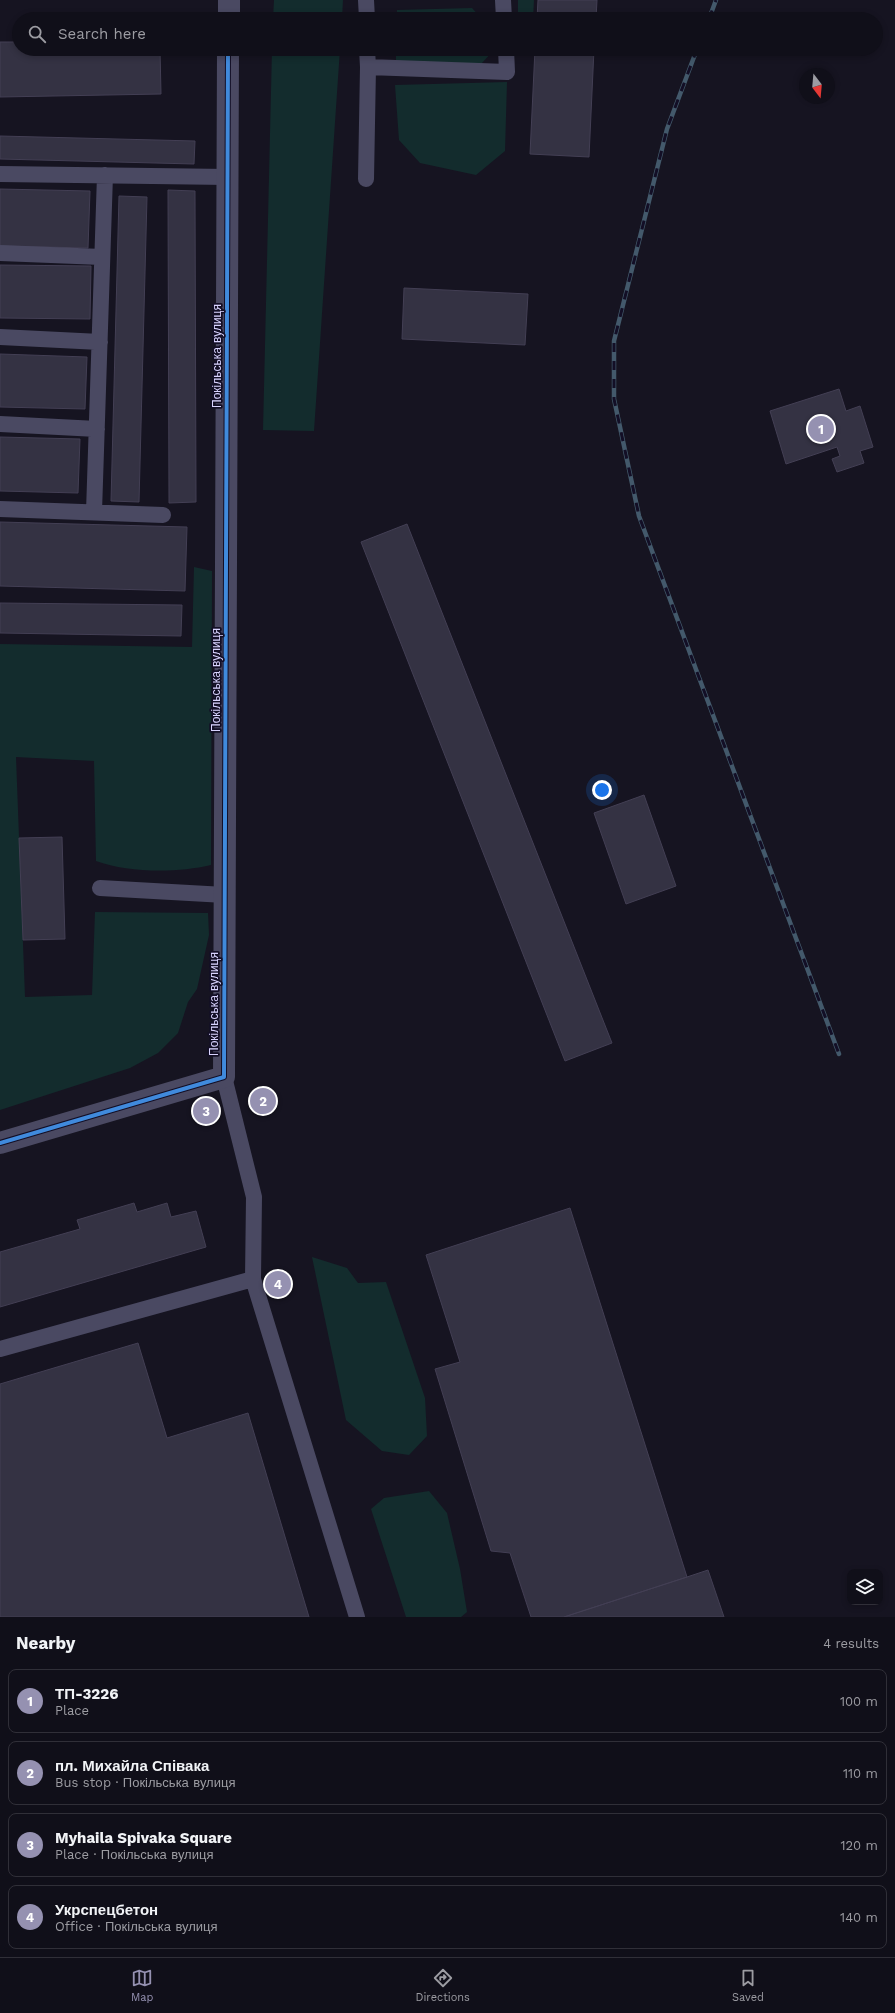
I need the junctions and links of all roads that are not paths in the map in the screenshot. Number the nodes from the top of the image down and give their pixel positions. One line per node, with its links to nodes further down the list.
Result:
1 (229, 0): 4 (street)
2 (366, 0): 5 (lane)
3 (503, 0): 6 (lane)
4 (228, 12)
5 (367, 12)
6 (504, 12)
7 (228, 56): 13 (street, Покільська вулиця)
8 (367, 56): 10 (lane)
9 (506, 56): 10 (lane)
10 (368, 67): 14 (lane)
11 (0, 174): 12 (lane)
12 (105, 175): 13 (lane); 16 (lane)
13 (228, 177): 25 (street, Покільська вулиця)
14 (366, 179)
15 (0, 253): 16 (lane)
16 (102, 257): 18 (lane)
17 (0, 337): 18 (lane)
18 (100, 342): 20 (lane)
19 (0, 424): 20 (lane)
20 (97, 429): 22 (lane)
21 (0, 510): 22 (lane)
22 (94, 512): 23 (lane)
23 (163, 515)
24 (100, 888): 25 (lane)
25 (225, 895): 26 (street, Покільська вулиця)
26 (224, 1077): 27 (street); 28 (lane)
27 (0, 1143)
28 (253, 1279): 29 (lane); 30 (lane)
29 (0, 1349)
30 (357, 1617)

